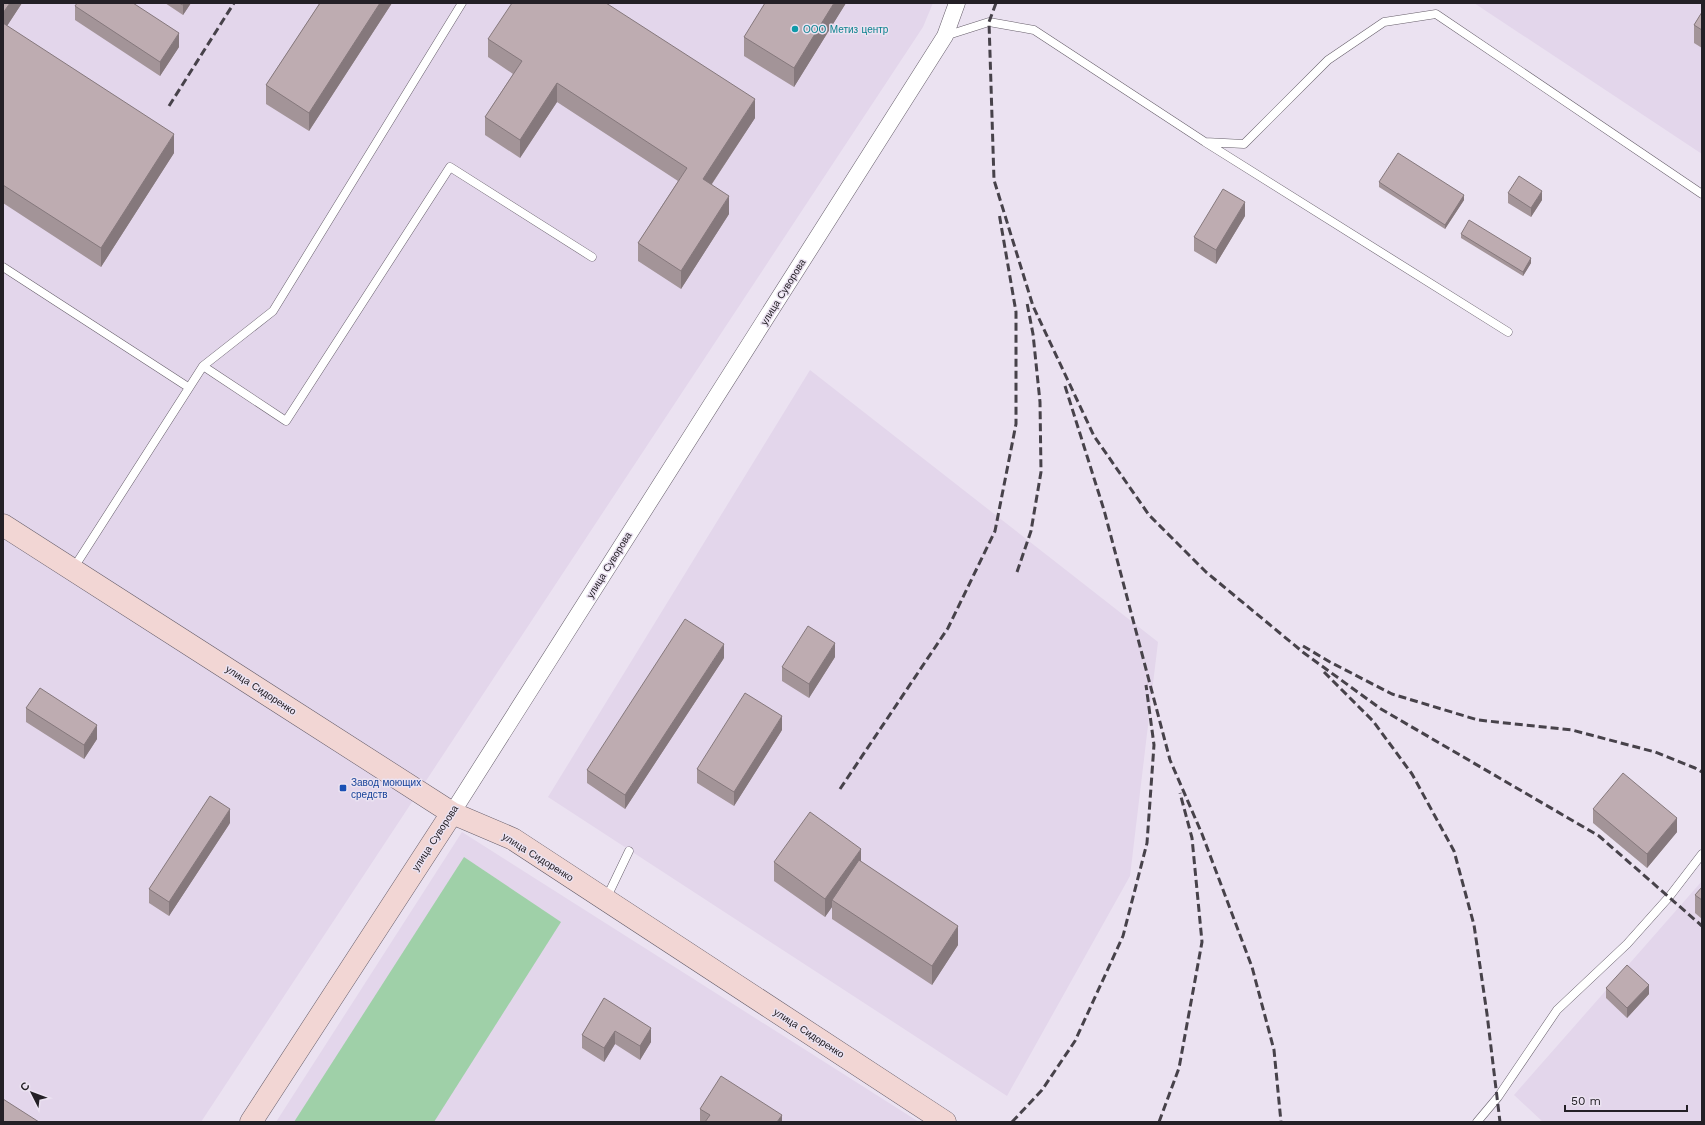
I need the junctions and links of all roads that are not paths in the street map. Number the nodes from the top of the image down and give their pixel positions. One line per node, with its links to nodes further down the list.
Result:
1 (462, 3): 9 (lane)
2 (957, 3): 3 (street, улица Суворова)
3 (945, 36): 4 (lane); 13 (street, улица Суворова)
4 (1205, 142): 5 (lane); 8 (lane)
5 (1702, 194)
6 (592, 258): 9 (lane)
7 (3, 267): 10 (lane)
8 (1508, 332)
9 (203, 366): 10 (lane)
10 (188, 387): 12 (lane)
11 (3, 525): 12 (street, улица Сидоренко)
12 (72, 570): 13 (street, улица Сидоренко)
13 (452, 812): 16 (street, улица Сидоренко); 17 (street, улица Суворова)
14 (629, 851): 16 (lane)
15 (1702, 854): 19 (lane)
16 (606, 900): 18 (street, улица Сидоренко)
17 (251, 1122)
18 (945, 1122)
19 (1477, 1122)

